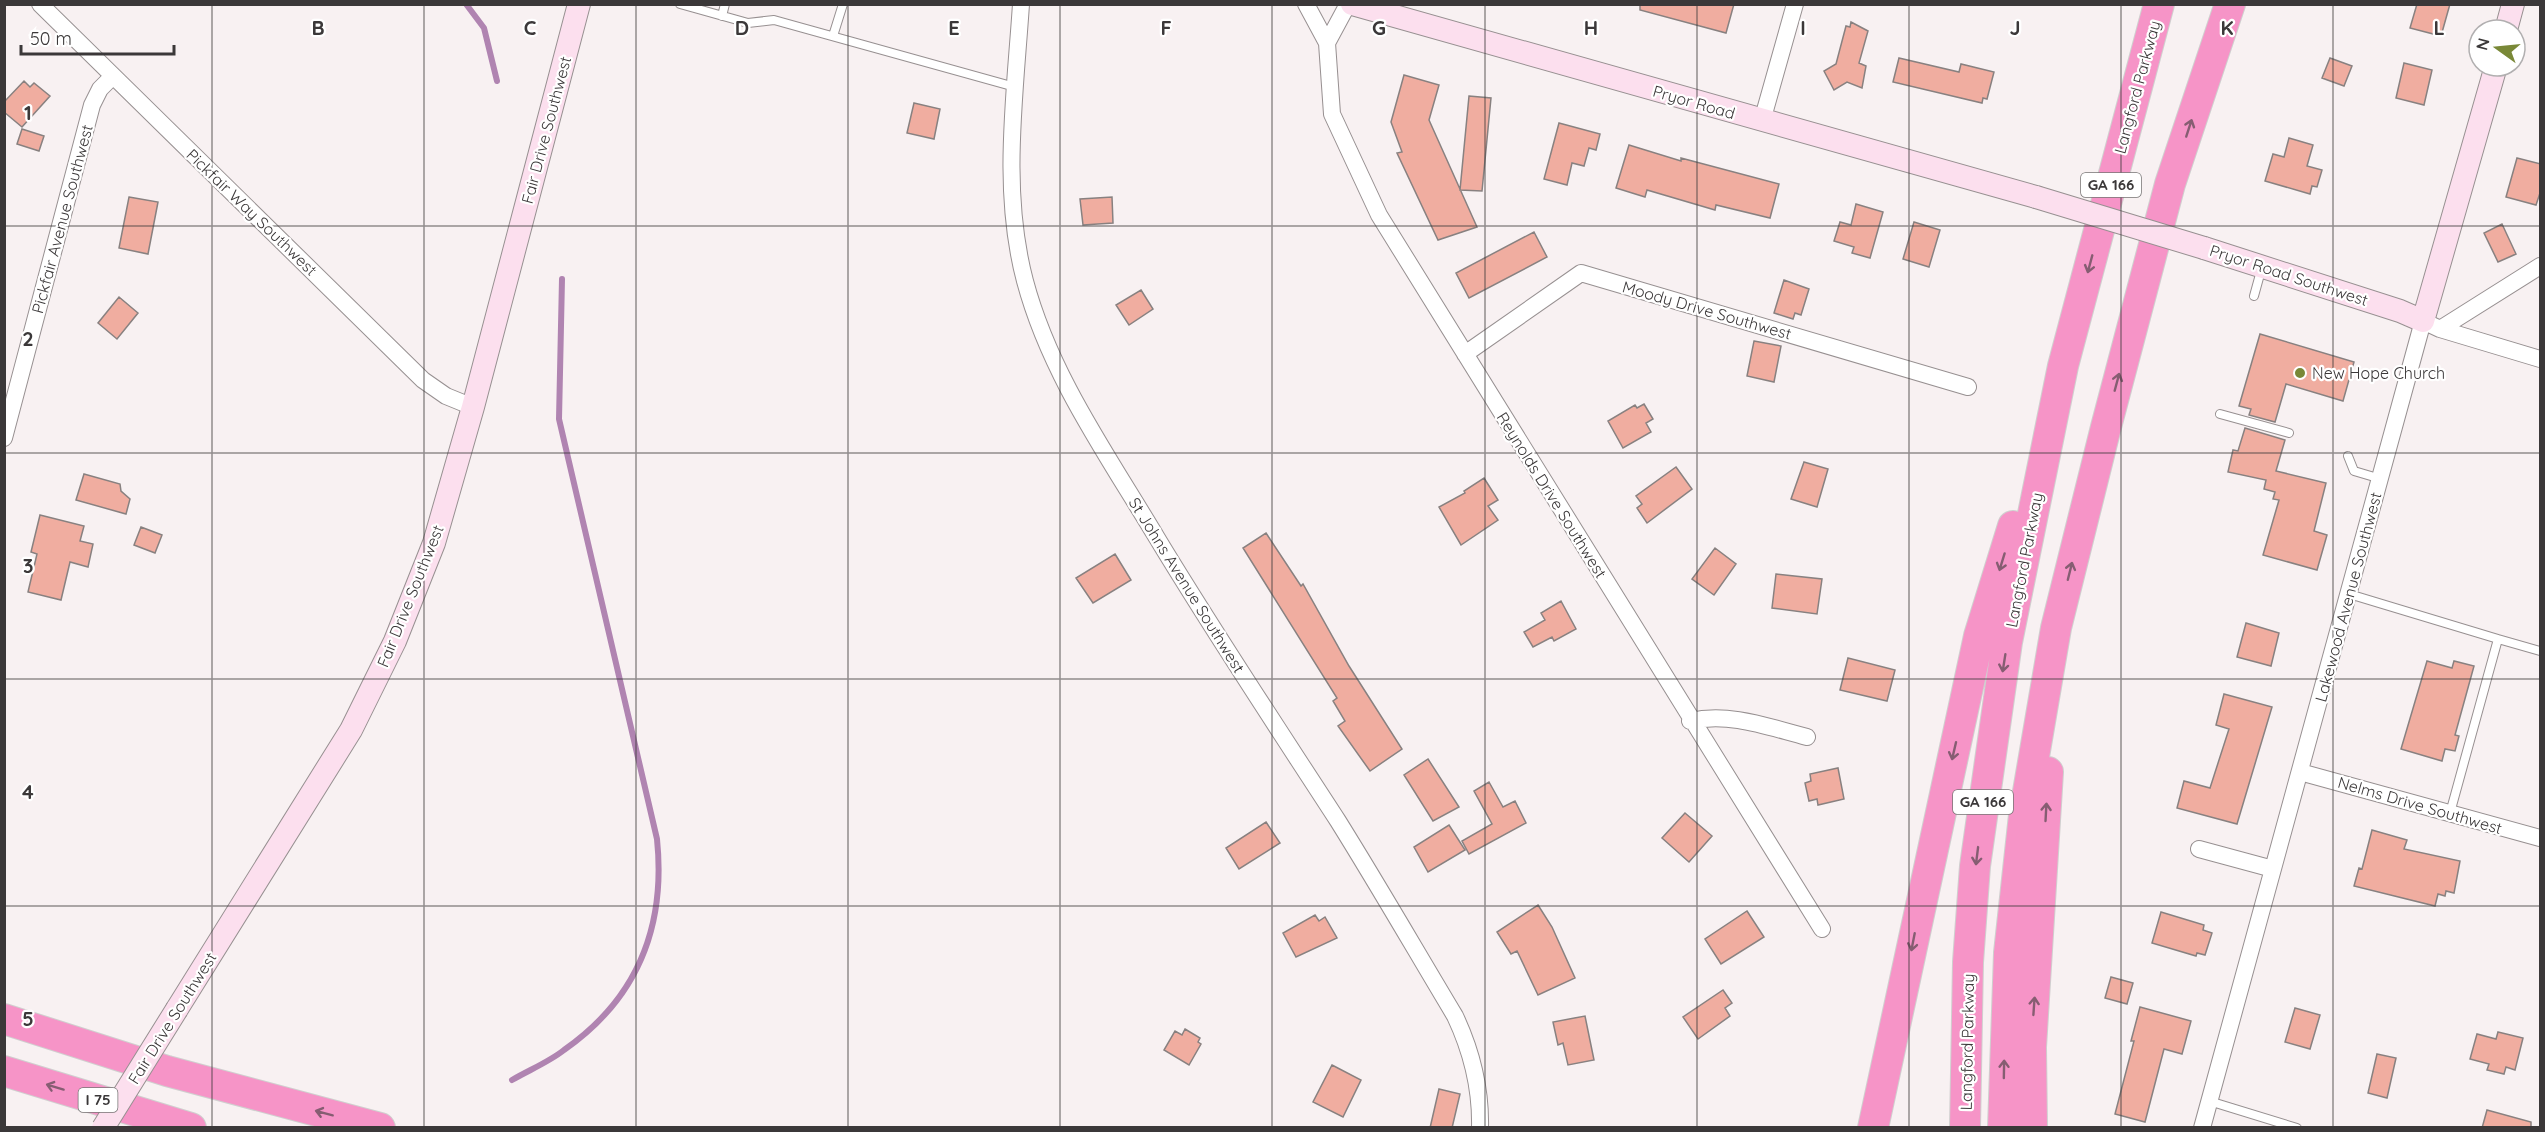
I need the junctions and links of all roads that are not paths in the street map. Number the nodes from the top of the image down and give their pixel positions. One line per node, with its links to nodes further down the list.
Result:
1 (39, 4): 15 (street, Pickfair Way Southwest)
2 (579, 4): 28 (street, Fair Drive Southwest)
3 (680, 4): 12 (lane)
4 (725, 4): 12 (lane)
5 (843, 4): 13 (lane)
6 (1021, 4): 17 (street, St Johns Avenue Southwest)
7 (1306, 4): 14 (street)
8 (1350, 4): 14 (street); 18 (street, Pryor Road)
9 (1795, 4): 18 (street)
10 (2159, 4): 26 (highway, Langford Parkway / GA 166, one-way to 26)
11 (2230, 4): 35 (highway, GA 166, one-way to 11)
12 (722, 16): 13 (lane)
13 (833, 36): 17 (lane)
14 (1327, 43): 24 (street, Reynolds Drive Southwest)
15 (113, 76): 28 (street, Pickfair Way Southwest); 31 (street, Pickfair Avenue Southwest)
16 (2493, 78): 23 (street, Lakewood Avenue Southwest)
17 (1015, 87): 52 (street, St Johns Avenue Southwest)
18 (1762, 121): 19 (street, Pryor Road)
19 (2036, 197): 20 (street, Pryor Road Southwest, bridge)
20 (2262, 266): 22 (lane); 23 (street, Pryor Road Southwest)
21 (2541, 266): 23 (street)
22 (2254, 296)
23 (2432, 325): 25 (street, Pryor Road Southwest); 33 (street, Lakewood Avenue Southwest)
24 (1465, 354): 27 (street, Moody Drive Southwest); 38 (street, Reynolds Drive Southwest)
25 (2541, 359)
26 (2063, 366): 53 (highway, one-way to 53); 54 (highway, Langford Parkway / GA 166, one-way to 54)
27 (1968, 387)
28 (473, 407): 49 (street, Fair Drive Southwest, bridge)
29 (2220, 414): 30 (lane)
30 (2289, 433)
31 (4, 438)
32 (2348, 456): 33 (lane)
33 (2381, 479): 34 (street, Lakewood Avenue Southwest)
34 (2349, 594): 36 (lane); 40 (street, Lakewood Avenue Southwest)
35 (2056, 628): 55 (highway, GA 166, one-way to 35); 56 (highway, one-way to 35)
36 (2498, 639): 37 (lane); 41 (lane)
37 (2541, 651)
38 (1690, 721): 39 (street); 45 (street, Reynolds Drive Southwest)
39 (1807, 737)
40 (2300, 771): 41 (street, Nelms Drive Southwest); 44 (street, Lakewood Avenue Southwest)
41 (2450, 813): 42 (street, Nelms Drive Southwest)
42 (2541, 838)
43 (2199, 849): 44 (street)
44 (2273, 869): 48 (street, Lakewood Avenue Southwest)
45 (1822, 929)
46 (4, 1019): 51 (highway, one-way to 46)
47 (4, 1071): 50 (highway, I 75, one-way to 47)
48 (2209, 1101): 57 (street, Lakewood Avenue Southwest); 58 (lane)
49 (103, 1128)
50 (191, 1128)
51 (380, 1128)
52 (1480, 1128)
53 (1873, 1128)
54 (1965, 1128)
55 (2003, 1128)
56 (2032, 1128)
57 (2202, 1128)
58 (2296, 1128)

